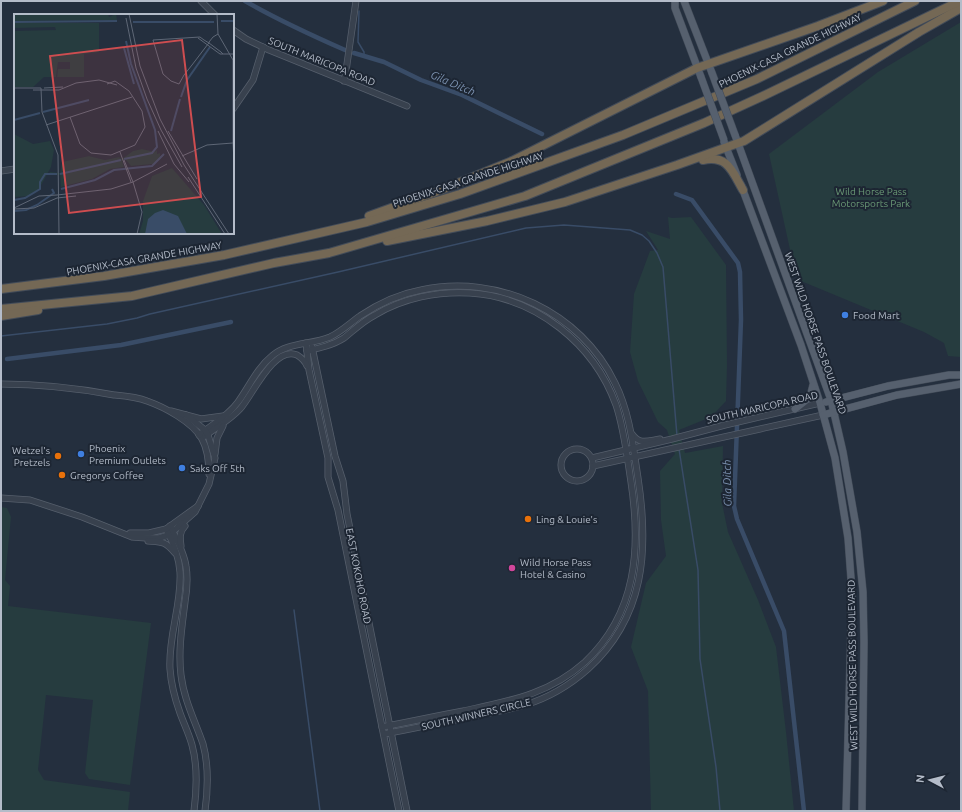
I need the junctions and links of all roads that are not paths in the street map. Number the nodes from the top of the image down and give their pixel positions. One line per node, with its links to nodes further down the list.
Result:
1 (201, 1): 9 (street)
2 (356, 1): 14 (street)
3 (675, 1): 13 (main road, WEST WILD HORSE PASS BOULEVARD)
4 (684, 1): 12 (main road, WEST WILD HORSE PASS BOULEVARD)
5 (883, 1): 12 (highway)
6 (914, 1): 23 (highway, PHOENIX-CASA GRANDE HIGHWAY)
7 (960, 1): 24 (highway)
8 (961, 8): 17 (highway)
9 (215, 14)
10 (234, 31): 11 (street, SOUTH MARICOPA ROAD)
11 (262, 47): 14 (street, SOUTH MARICOPA ROAD); 16 (street)
12 (709, 64): 13 (highway); 17 (main road, WEST WILD HORSE PASS BOULEVARD, bridge)
13 (697, 68): 18 (main road, WEST WILD HORSE PASS BOULEVARD, bridge); 23 (highway)
14 (344, 81): 15 (street, SOUTH MARICOPA ROAD)
15 (406, 106)
16 (234, 108)
17 (737, 139): 18 (highway); 42 (main road, WEST WILD HORSE PASS BOULEVARD)
18 (725, 144): 19 (highway); 22 (main road, WEST WILD HORSE PASS BOULEVARD)
19 (677, 165): 22 (highway); 24 (highway)
20 (14, 169): 21 (street)
21 (1, 171)
22 (743, 190): 37 (main road, WEST WILD HORSE PASS BOULEVARD)
23 (335, 229): 26 (highway, PHOENIX-CASA GRANDE HIGHWAY)
24 (329, 253): 28 (highway)
25 (435, 288): 27 (street); 31 (street, SOUTH WINNERS CIRCLE); 33 (street, SOUTH WINNERS CIRCLE)
26 (1, 289)
27 (436, 294): 32 (street, SOUTH WINNERS CIRCLE); 34 (street, SOUTH WINNERS CIRCLE)
28 (72, 303): 29 (highway); 30 (highway)
29 (1, 309)
30 (1, 316)
31 (575, 331): 32 (street); 52 (street, SOUTH WINNERS CIRCLE)
32 (570, 337): 56 (street, SOUTH WINNERS CIRCLE)
33 (309, 342): 34 (street, EAST KOKOHO ROAD); 46 (street, SOUTH WINNERS CIRCLE)
34 (310, 350): 35 (street, EAST KOKOHO ROAD); 61 (street, EAST KOKOHO ROAD)
35 (309, 370): 50 (street, SOUTH WINNERS CIRCLE); 62 (street, EAST KOKOHO ROAD)
36 (959, 375): 39 (main road); 40 (main road, SOUTH MARICOPA ROAD)
37 (814, 382): 43 (main road, WEST WILD HORSE PASS BOULEVARD); 44 (main road)
38 (1, 384): 45 (street)
39 (959, 384): 41 (main road, SOUTH MARICOPA ROAD)
40 (895, 385): 41 (main road); 42 (main road, SOUTH MARICOPA ROAD)
41 (897, 395): 47 (main road, SOUTH MARICOPA ROAD)
42 (831, 400): 43 (main road, SOUTH MARICOPA ROAD); 47 (main road, WEST WILD HORSE PASS BOULEVARD)
43 (820, 403): 44 (street, SOUTH MARICOPA ROAD); 49 (main road, WEST WILD HORSE PASS BOULEVARD)
44 (795, 409): 54 (street, SOUTH MARICOPA ROAD)
45 (169, 410): 48 (street); 53 (street)
46 (232, 410): 48 (street); 51 (street, SOUTH WINNERS CIRCLE)
47 (834, 412): 49 (main road, SOUTH MARICOPA ROAD); 93 (main road, WEST WILD HORSE PASS BOULEVARD)
48 (186, 415): 51 (street)
49 (823, 415): 57 (street, SOUTH MARICOPA ROAD); 92 (main road, WEST WILD HORSE PASS BOULEVARD)
50 (225, 422): 51 (street, SOUTH WINNERS CIRCLE); 58 (street)
51 (206, 432): 53 (street, SOUTH WINNERS CIRCLE); 58 (street)
52 (630, 432): 54 (street); 55 (street, SOUTH WINNERS CIRCLE)
53 (200, 437): 64 (street)
54 (672, 439): 55 (street, SOUTH MARICOPA ROAD)
55 (633, 448): 56 (street, SOUTH MARICOPA ROAD); 57 (street, SOUTH WINNERS CIRCLE)
56 (626, 450): 59 (street, SOUTH MARICOPA ROAD); 60 (street, SOUTH WINNERS CIRCLE)
57 (635, 457): 60 (street, SOUTH MARICOPA ROAD); 69 (street, SOUTH WINNERS CIRCLE)
58 (215, 458): 64 (street)
59 (592, 458): 63 (street); 63 (street)
60 (627, 459): 63 (street, SOUTH MARICOPA ROAD); 70 (street, SOUTH WINNERS CIRCLE)
61 (335, 460): 62 (street); 78 (street, EAST KOKOHO ROAD)
62 (328, 461): 79 (street, EAST KOKOHO ROAD)
63 (593, 466)
64 (209, 484): 66 (street)
65 (1, 498): 71 (street)
66 (198, 506): 67 (street); 68 (street)
67 (190, 517): 72 (street); 77 (street)
68 (168, 528): 71 (street); 72 (street)
69 (643, 529): 70 (street); 75 (street, SOUTH WINNERS CIRCLE)
70 (636, 530): 74 (street, SOUTH WINNERS CIRCLE)
71 (122, 532): 73 (street)
72 (171, 533): 73 (street); 76 (street); 77 (street)
73 (132, 536): 76 (street)
74 (636, 537): 75 (street); 82 (street, SOUTH WINNERS CIRCLE)
75 (643, 537): 84 (street, SOUTH WINNERS CIRCLE)
76 (177, 556): 81 (street)
77 (185, 557): 80 (street)
78 (357, 568): 79 (street); 82 (street, EAST KOKOHO ROAD)
79 (350, 569): 83 (street, EAST KOKOHO ROAD)
80 (186, 702): 81 (street); 87 (street)
81 (177, 705): 86 (street)
82 (390, 725): 83 (street, SOUTH WINNERS CIRCLE); 84 (street, EAST KOKOHO ROAD)
83 (382, 727): 85 (street, EAST KOKOHO ROAD)
84 (391, 733): 85 (street, SOUTH WINNERS CIRCLE); 91 (street, EAST KOKOHO ROAD)
85 (384, 734): 90 (street, EAST KOKOHO ROAD)
86 (196, 798): 87 (street); 88 (street)
87 (206, 800): 89 (street)
88 (194, 811)
89 (205, 811)
90 (399, 811)
91 (407, 811)
92 (846, 811)
93 (862, 811)

